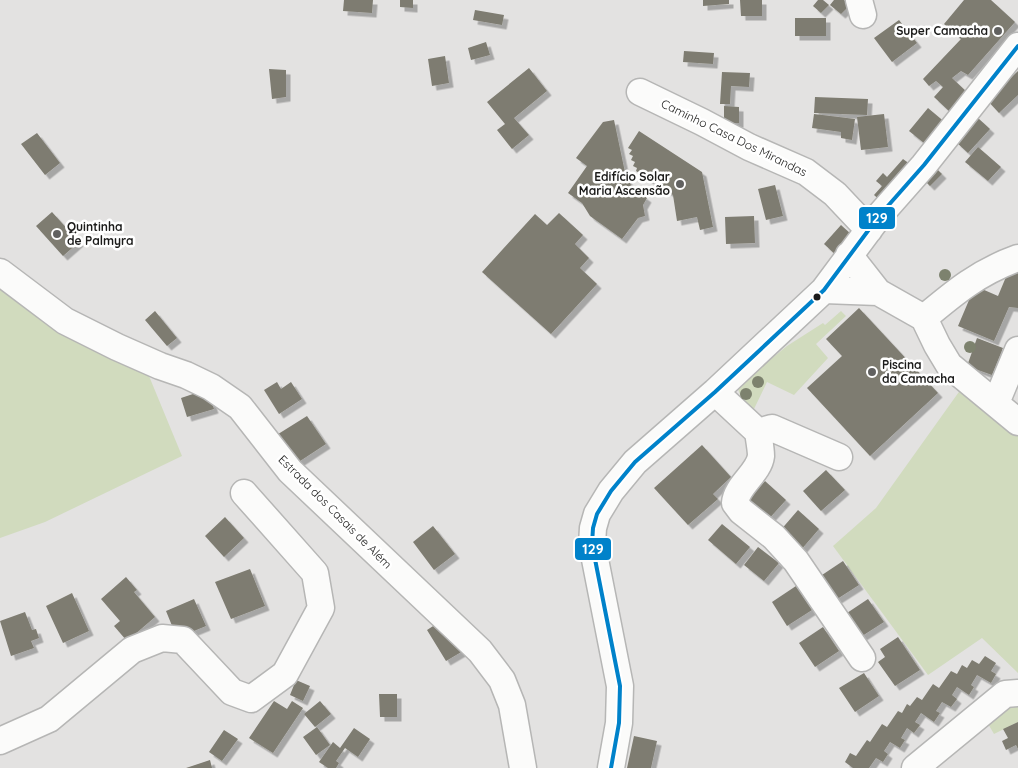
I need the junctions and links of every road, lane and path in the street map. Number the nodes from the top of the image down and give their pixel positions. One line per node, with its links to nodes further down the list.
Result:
1 (1018, 46): 3 (street)
2 (640, 92): 3 (street, Caminho Casa Dos Mirandas)
3 (869, 230): 4 (street)
4 (849, 255): 7 (street); 8 (street)
5 (1018, 258): 9 (street)
6 (0, 272): 20 (street, Estrada dos Casais de Além)
7 (824, 290): 8 (street); 11 (street)
8 (878, 292): 9 (street)
9 (924, 318): 12 (street)
10 (1018, 350): 12 (street)
11 (715, 392): 14 (street); 21 (street)
12 (996, 403): 13 (street)
13 (1018, 422)
14 (758, 432): 15 (street); 17 (street)
15 (840, 457)
16 (244, 493): 19 (street)
17 (862, 658)
18 (1018, 693): 22 (street)
19 (0, 741)
20 (523, 768)
21 (612, 768)
22 (915, 768)

